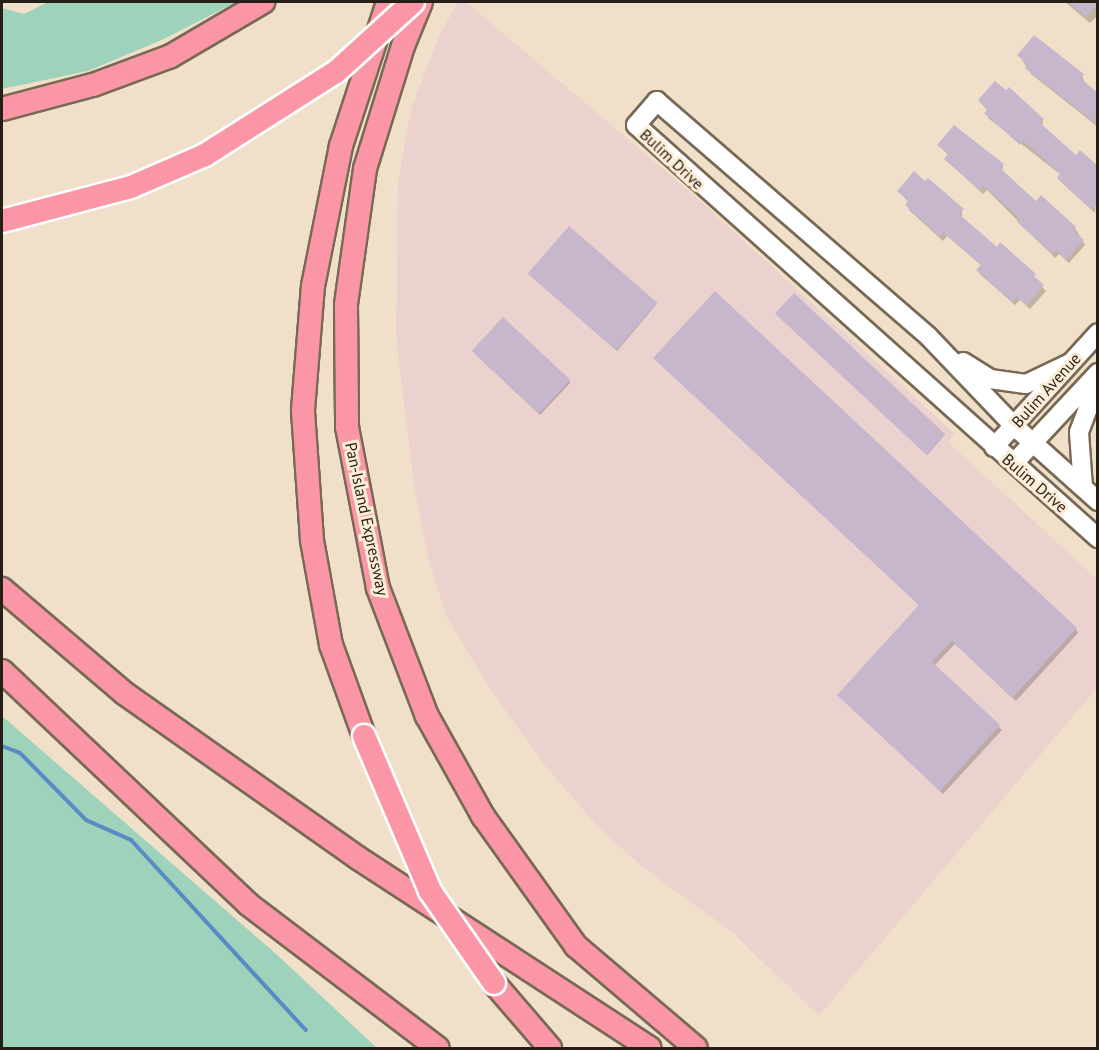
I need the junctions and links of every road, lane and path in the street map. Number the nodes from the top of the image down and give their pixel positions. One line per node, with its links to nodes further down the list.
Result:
1 (263, 2): 5 (highway)
2 (388, 2): 22 (highway, bridge)
3 (413, 2): 6 (highway, bridge)
4 (421, 2): 24 (highway, Pan-Island Expressway)
5 (2, 109)
6 (2, 221)
7 (1098, 333): 9 (street, Bulim Avenue)
8 (928, 336): 9 (street); 12 (street, Bulim Drive); 14 (street, Bulim Drive)
9 (1068, 364): 12 (street, Bulim Avenue)
10 (1098, 373): 13 (street, Bulim Avenue)
11 (1098, 382): 16 (street)
12 (1014, 426): 13 (street, Bulim Drive); 14 (street, Bulim Avenue)
13 (1032, 442): 15 (street, Bulim Avenue); 16 (street, Bulim Drive)
14 (994, 447): 15 (street, Bulim Drive)
15 (1014, 463): 18 (street, Bulim Drive)
16 (1083, 487): 17 (street, Bulim Drive)
17 (1098, 501)
18 (1098, 538)
19 (2, 589): 23 (highway)
20 (2, 671): 21 (highway)
21 (438, 1048)
22 (550, 1048)
23 (650, 1048)
24 (696, 1048)

